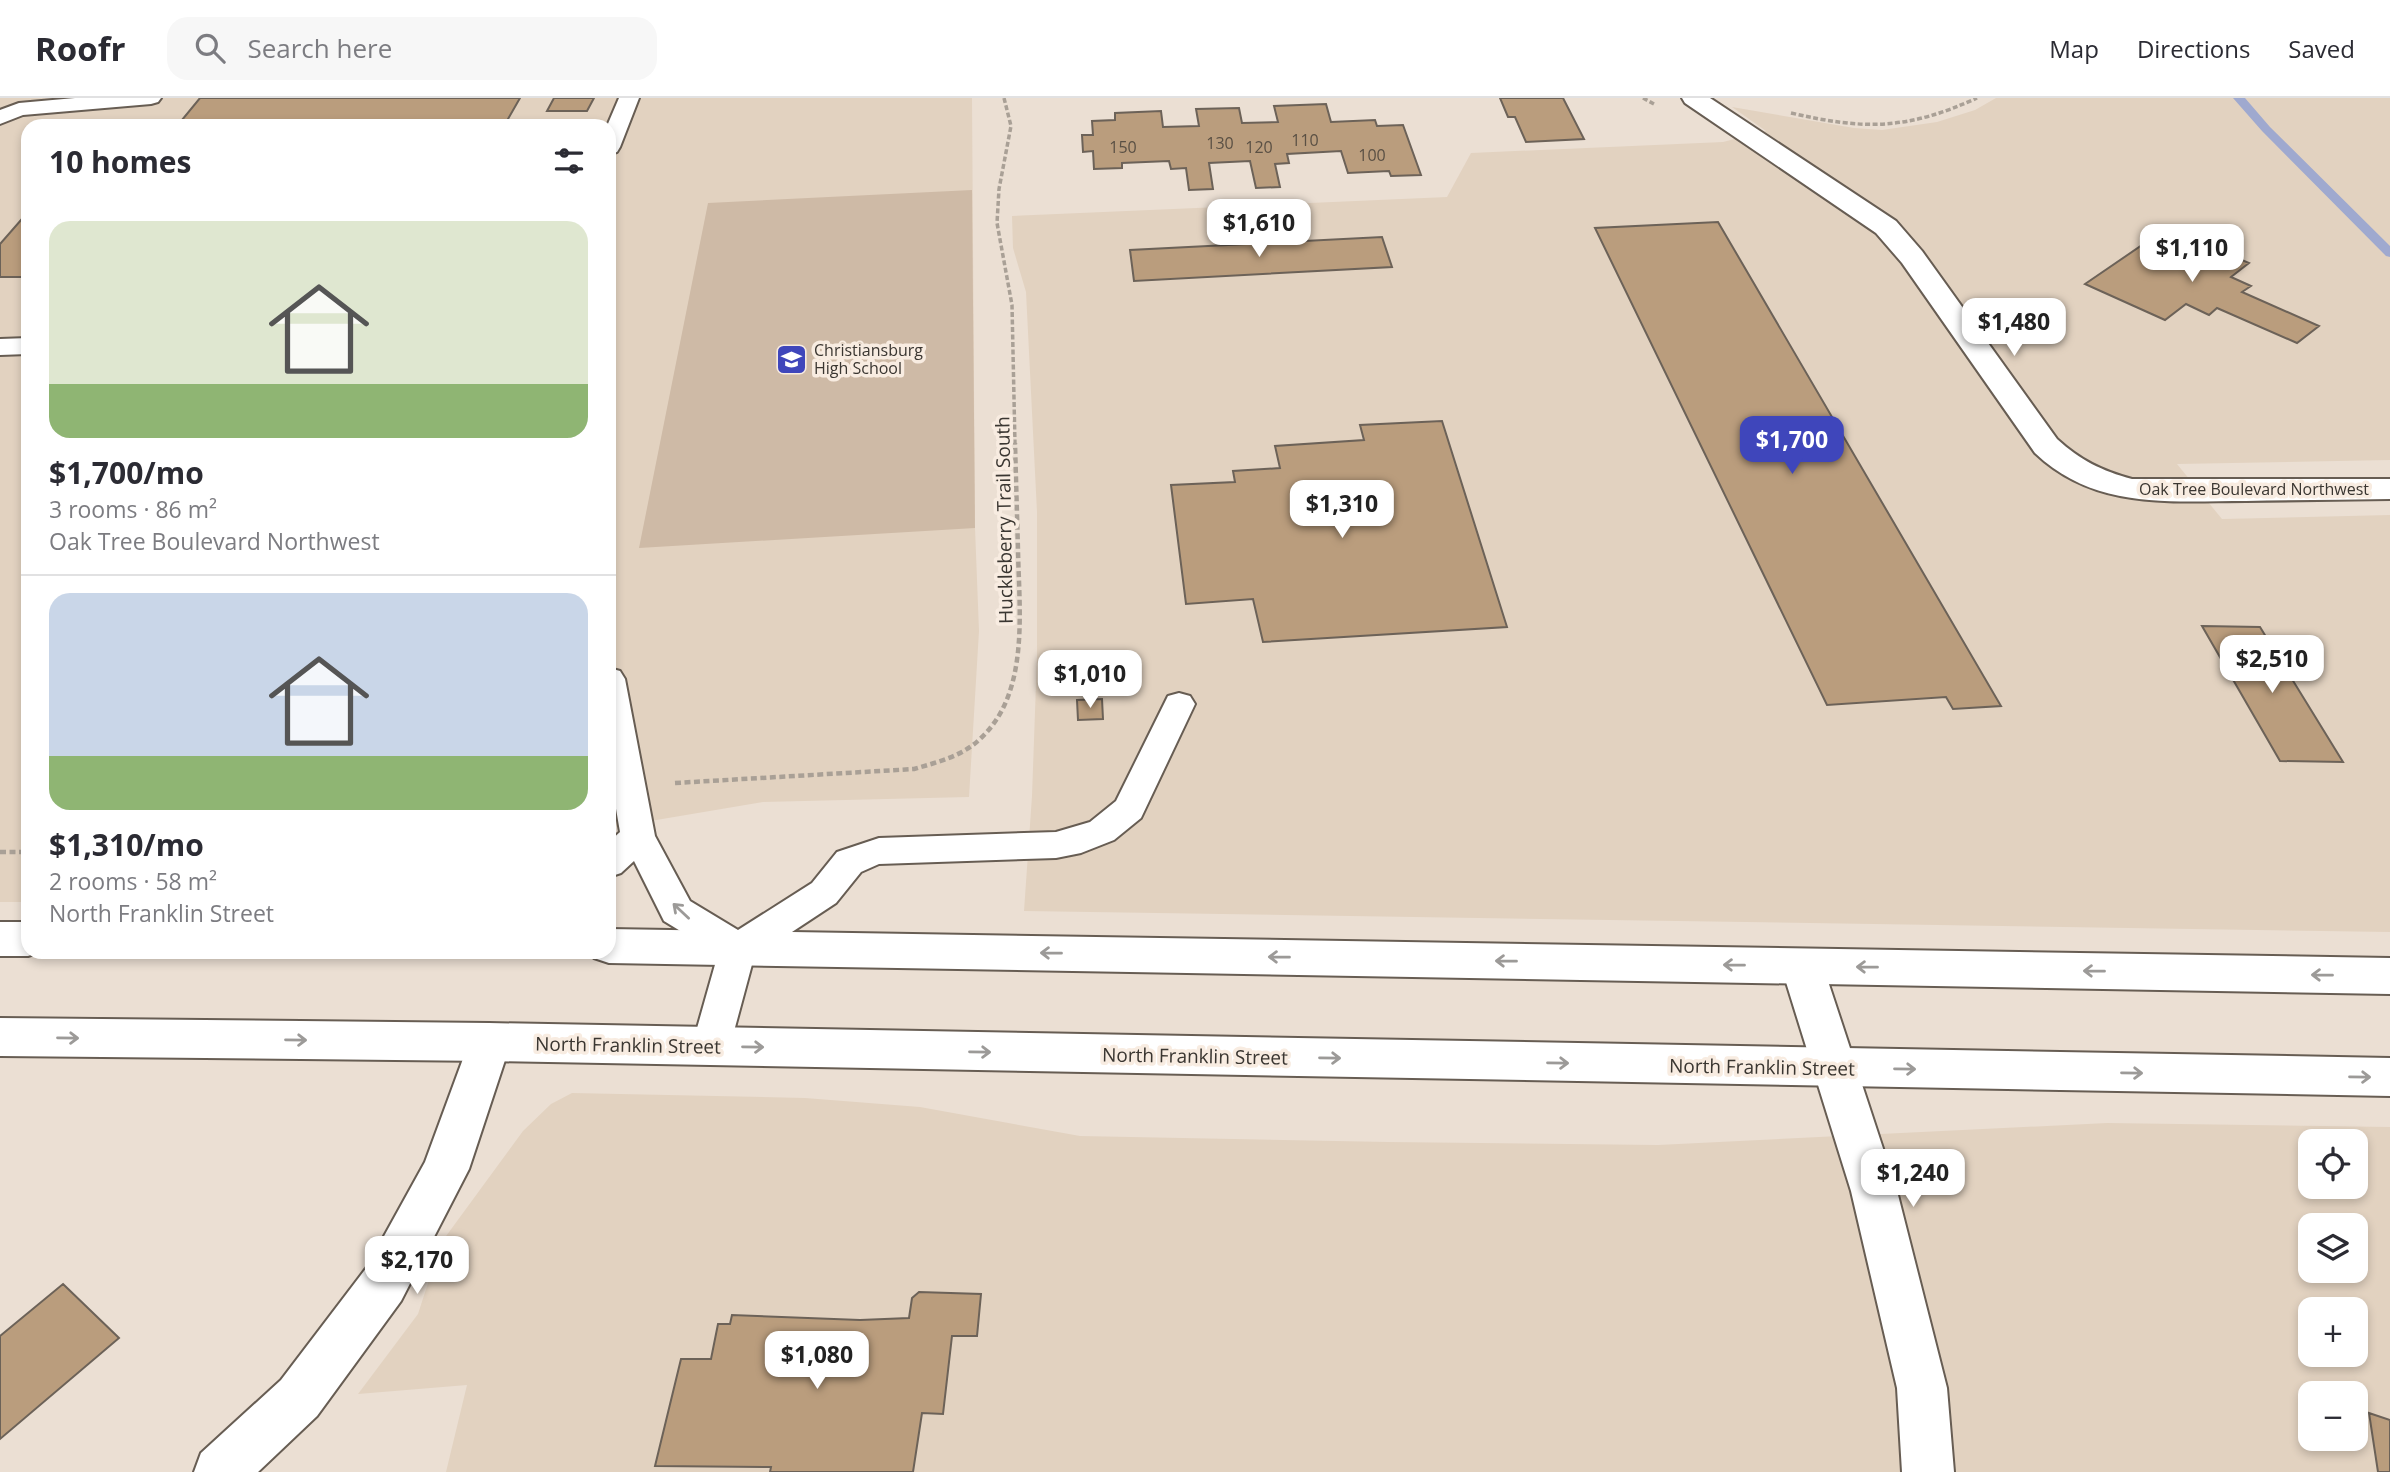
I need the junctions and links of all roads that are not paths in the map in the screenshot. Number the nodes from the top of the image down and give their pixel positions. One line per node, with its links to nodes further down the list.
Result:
1 (151, 98): 4 (lane)
2 (629, 98): 5 (lane)
3 (1698, 101): 8 (main road, Oak Tree Boulevard Northwest)
4 (0, 118)
5 (616, 129)
6 (0, 346): 7 (lane)
7 (21, 346)
8 (2390, 489)
9 (1179, 704): 16 (lane)
10 (616, 717): 11 (lane)
11 (638, 836): 12 (lane); 16 (lane, one-way to 11)
12 (616, 856)
13 (0, 939): 14 (main road)
14 (21, 939)
15 (616, 946): 16 (main road)
16 (738, 948): 17 (main road, one-way to 16); 21 (lane)
17 (1802, 966): 18 (main road, one-way to 17); 22 (main road)
18 (2390, 976)
19 (0, 1037): 20 (main road, North Franklin Street, one-way to 20)
20 (489, 1042): 21 (main road, North Franklin Street); 24 (main road)
21 (711, 1046): 22 (main road, North Franklin Street, one-way to 22)
22 (1836, 1068): 23 (main road, North Franklin Street, one-way to 23); 25 (main road)
23 (2390, 1077)
24 (220, 1472)
25 (1928, 1472)

